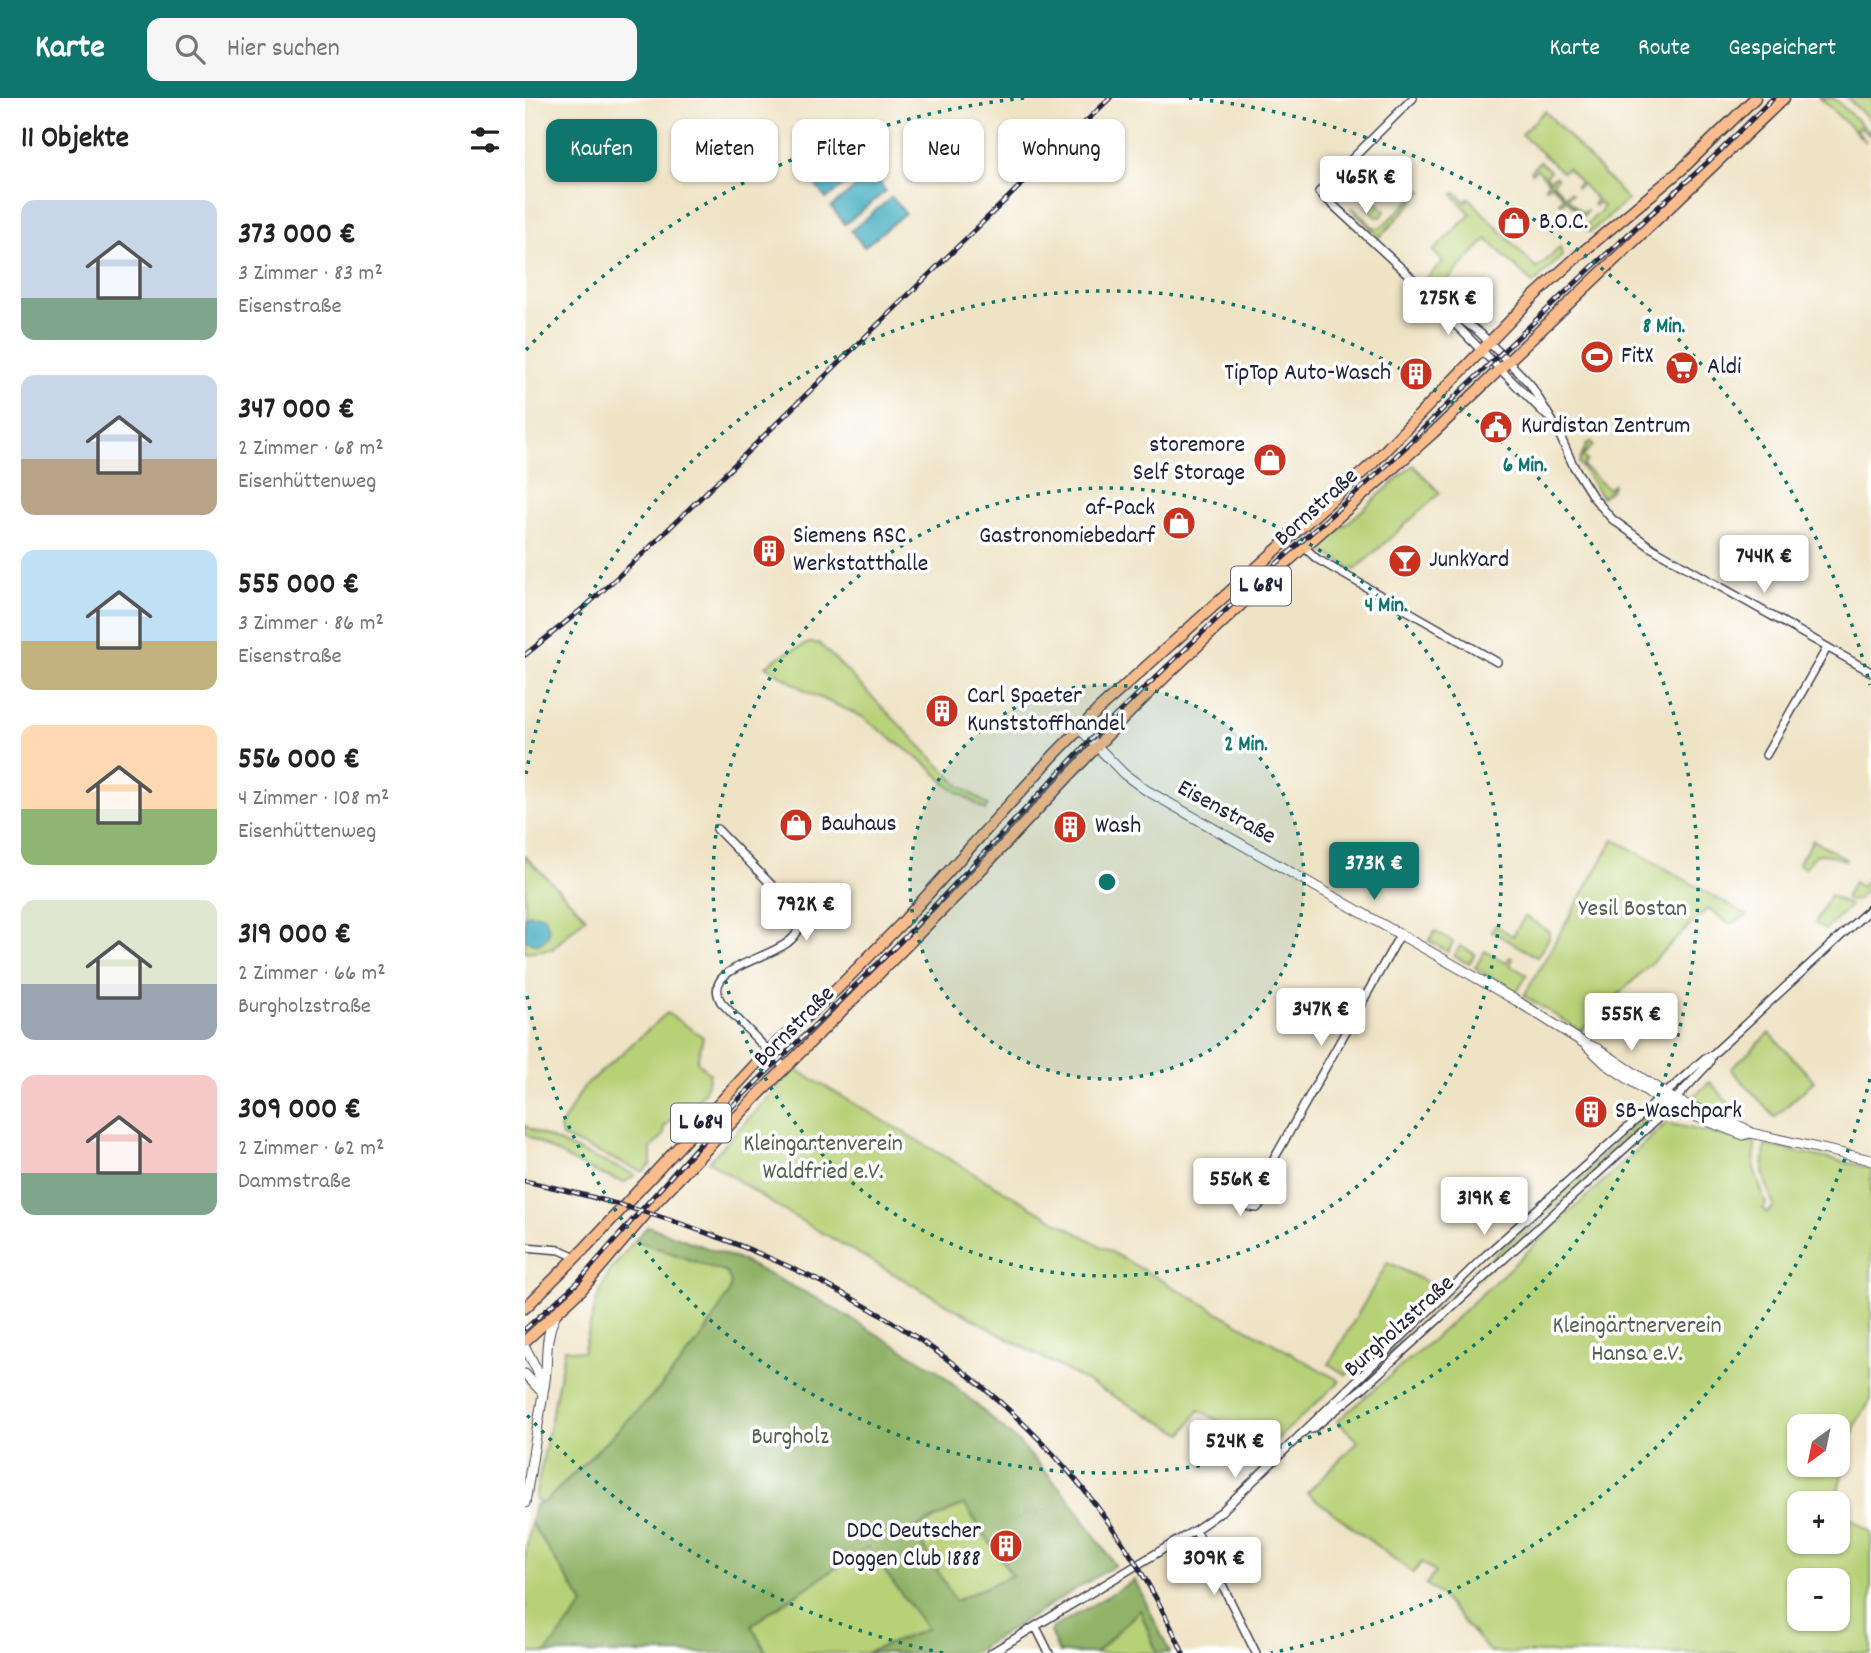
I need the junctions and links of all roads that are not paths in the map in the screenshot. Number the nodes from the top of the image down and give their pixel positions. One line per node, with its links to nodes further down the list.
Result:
1 (1413, 98): 4 (street)
2 (1755, 98): 4 (main road, Bornstraße / L 684)
3 (1784, 98): 5 (main road, Bornstraße / L 684)
4 (1485, 346): 5 (street); 10 (main road, Bornstraße / L 684)
5 (1505, 366): 6 (main road, Bornstraße / L 684); 7 (street)
6 (1304, 547): 8 (street); 11 (main road, Bornstraße / L 684)
7 (1827, 648): 9 (street); 12 (street)
8 (1497, 662)
9 (1871, 672)
10 (1080, 729): 11 (street, Eisenstraße); 16 (main road, Bornstraße / L 684)
11 (1097, 746): 15 (street, Eisenstraße); 18 (main road, Bornstraße / L 684)
12 (1766, 755)
13 (717, 829): 16 (street)
14 (1871, 908): 17 (street, Burgholzstraße)
15 (1401, 935): 19 (street, Eisenstraße); 22 (street)
16 (768, 1051): 18 (street); 24 (main road, Bornstraße / L 684)
17 (1712, 1055): 19 (street, Burgholzstraße); 20 (street, Burgholzstraße)
18 (784, 1067): 26 (main road, Bornstraße / L 684)
19 (1661, 1096): 20 (street, Eisenstraße); 31 (street, Burgholzstraße)
20 (1672, 1103): 21 (street, Eisenstraße); 31 (street, Burgholzstraße)
21 (1871, 1160)
22 (1265, 1175): 22 (street)
23 (525, 1247): 24 (street)
24 (576, 1257): 25 (main road, L 684)
25 (525, 1308)
26 (555, 1316): 27 (main road, L 684); 30 (street)
27 (525, 1341)
28 (525, 1347): 30 (street)
29 (525, 1374): 30 (street)
30 (543, 1394): 32 (street)
31 (1331, 1409): 33 (street, Burgholzstraße)
32 (525, 1503)
33 (1195, 1530): 34 (street, Burgholzstraße); 37 (street)
34 (1036, 1627): 35 (street, Burgholzstraße); 36 (street)
35 (991, 1653)
36 (1049, 1653)
37 (1256, 1653)

